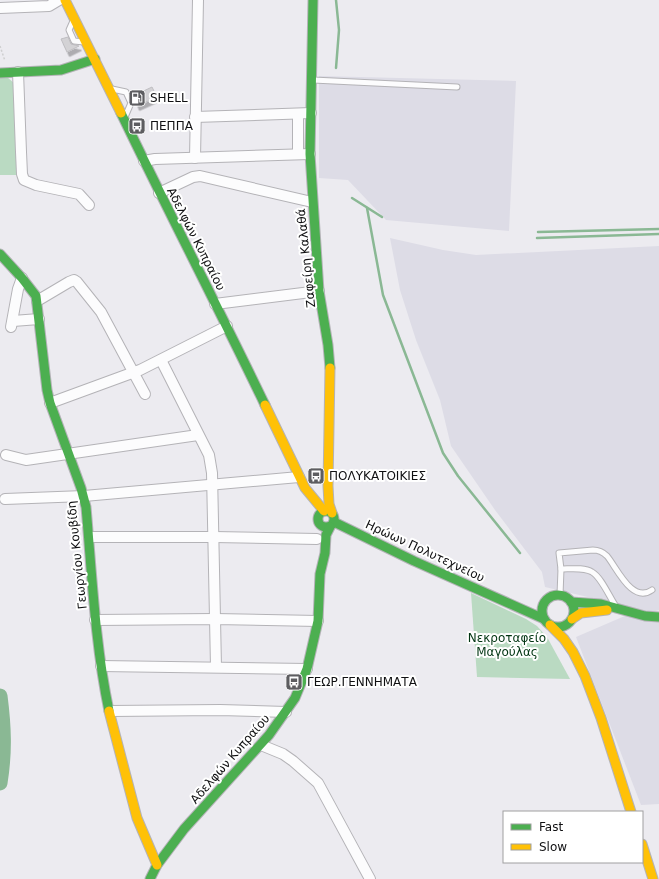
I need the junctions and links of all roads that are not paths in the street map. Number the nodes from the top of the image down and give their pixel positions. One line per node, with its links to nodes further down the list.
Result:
1 (59, 0): 5 (street)
2 (66, 0): 6 (main road, Αδελφών Κυπραίου)
3 (198, 0): 13 (street)
4 (313, 0): 8 (main road, Ζαφείρη Καλαθά)
5 (0, 8)
6 (95, 59): 7 (main road); 10 (main road, Αδελφών Κυπραίου)
7 (9, 73): 21 (street)
8 (312, 80): 9 (lane); 11 (main road, Ζαφείρη Καλαθά)
9 (456, 87)
10 (109, 88): 14 (main road, Αδελφών Κυπραίου); 14 (lane)
11 (311, 113): 12 (street); 16 (main road, Ζαφείρη Καλαθά)
12 (298, 114): 13 (street); 15 (street)
13 (195, 117): 17 (street)
14 (124, 120): 18 (main road, Αδελφών Κυπραίου)
15 (298, 154): 16 (street); 17 (street)
16 (310, 154): 20 (main road, Ζαφείρη Καλαθά)
17 (195, 158): 18 (street)
18 (144, 161): 19 (main road, Αδελφών Κυπραίου)
19 (159, 193): 20 (street); 26 (main road, Αδελφών Κυπραίου)
20 (312, 202): 24 (main road, Ζαφείρη Καλαθά)
21 (89, 205)
22 (0, 254): 23 (main road, Γεωργίου Κουβίδη)
23 (22, 278): 25 (main road, Γεωργίου Κουβίδη); 27 (street)
24 (319, 291): 26 (street); 38 (main road, Ζαφείρη Καλαθά)
25 (37, 301): 27 (main road, Γεωργίου Κουβίδη); 30 (street)
26 (215, 304): 28 (main road, Αδελφών Κυπραίου)
27 (39, 319): 32 (main road, Γεωργίου Κουβίδη)
28 (227, 326): 29 (street); 36 (main road, Αδελφών Κυπραίου)
29 (161, 360): 30 (street); 33 (street)
30 (133, 372): 31 (street); 32 (street)
31 (146, 394)
32 (50, 403): 34 (main road, Γεωργίου Κουβίδη)
33 (198, 435): 34 (street); 37 (street)
34 (69, 454): 35 (street); 39 (main road, Γεωργίου Κουβίδη)
35 (6, 455)
36 (299, 477): 37 (street); 38 (main road, Αδελφών Κυπραίου)
37 (213, 485): 39 (street); 44 (street)
38 (317, 487): 41 (main road, Αδελφών Κυπραίου); 41 (main road, Ζαφείρη Καλαθά); 42 (main road, Αδελφών Κυπραίου)
39 (84, 496): 40 (street); 43 (main road, Γεωργίου Κουβίδη)
40 (5, 499)
41 (330, 518): 42 (main road); 42 (main road, Ηρώων Πολυτεχνείου); 47 (main road, Αδελφών Κυπραίου); 50 (main road, Ηρώων Πολυτεχνείου)
42 (319, 521): 45 (main road, Αδελφών Κυπραίου)
43 (89, 537): 44 (street); 56 (main road, Γεωργίου Κουβίδη)
44 (214, 537): 45 (street); 55 (street)
45 (317, 539): 47 (main road, Αδελφών Κυπραίου)
46 (561, 569): 48 (lane); 49 (lane); 53 (lane)
47 (320, 574): 57 (main road, Αδελφών Κυπραίου)
48 (652, 590)
49 (560, 595): 51 (main road); 52 (main road)
50 (505, 601): 51 (main road, Ηρώων Πολυτεχνείου); 59 (main road, Ηρώων Πολυτεχνείου)
51 (544, 602): 59 (main road)
52 (571, 602): 53 (main road); 58 (main road)
53 (618, 609): 54 (main road); 58 (main road)
54 (659, 618)
55 (215, 619): 56 (street); 57 (street); 62 (street)
56 (95, 620): 61 (main road, Γεωργίου Κουβίδη)
57 (318, 620): 63 (main road, Αδελφών Κυπραίου)
58 (571, 620): 59 (main road); 60 (main road, Ηρώων Πολυτεχνείου)
59 (547, 622): 60 (main road, Ηρώων Πολυτεχνείου)
60 (573, 652): 67 (main road, Ηρώων Πολυτεχνείου)
61 (101, 666): 62 (street); 64 (main road, Γεωργίου Κουβίδη)
62 (216, 667): 63 (street)
63 (307, 669): 65 (main road, Αδελφών Κυπραίου)
64 (110, 712): 65 (street); 69 (main road, Γεωργίου Κουβίδη)
65 (286, 712): 66 (main road, Αδελφών Κυπραίου)
66 (262, 744): 69 (main road, Αδελφών Κυπραίου); 71 (street)
67 (631, 811)
68 (643, 847): 72 (main road)
69 (157, 865): 70 (main road, Αδελφών Κυπραίου)
70 (150, 879)
71 (370, 879)
72 (653, 879)

